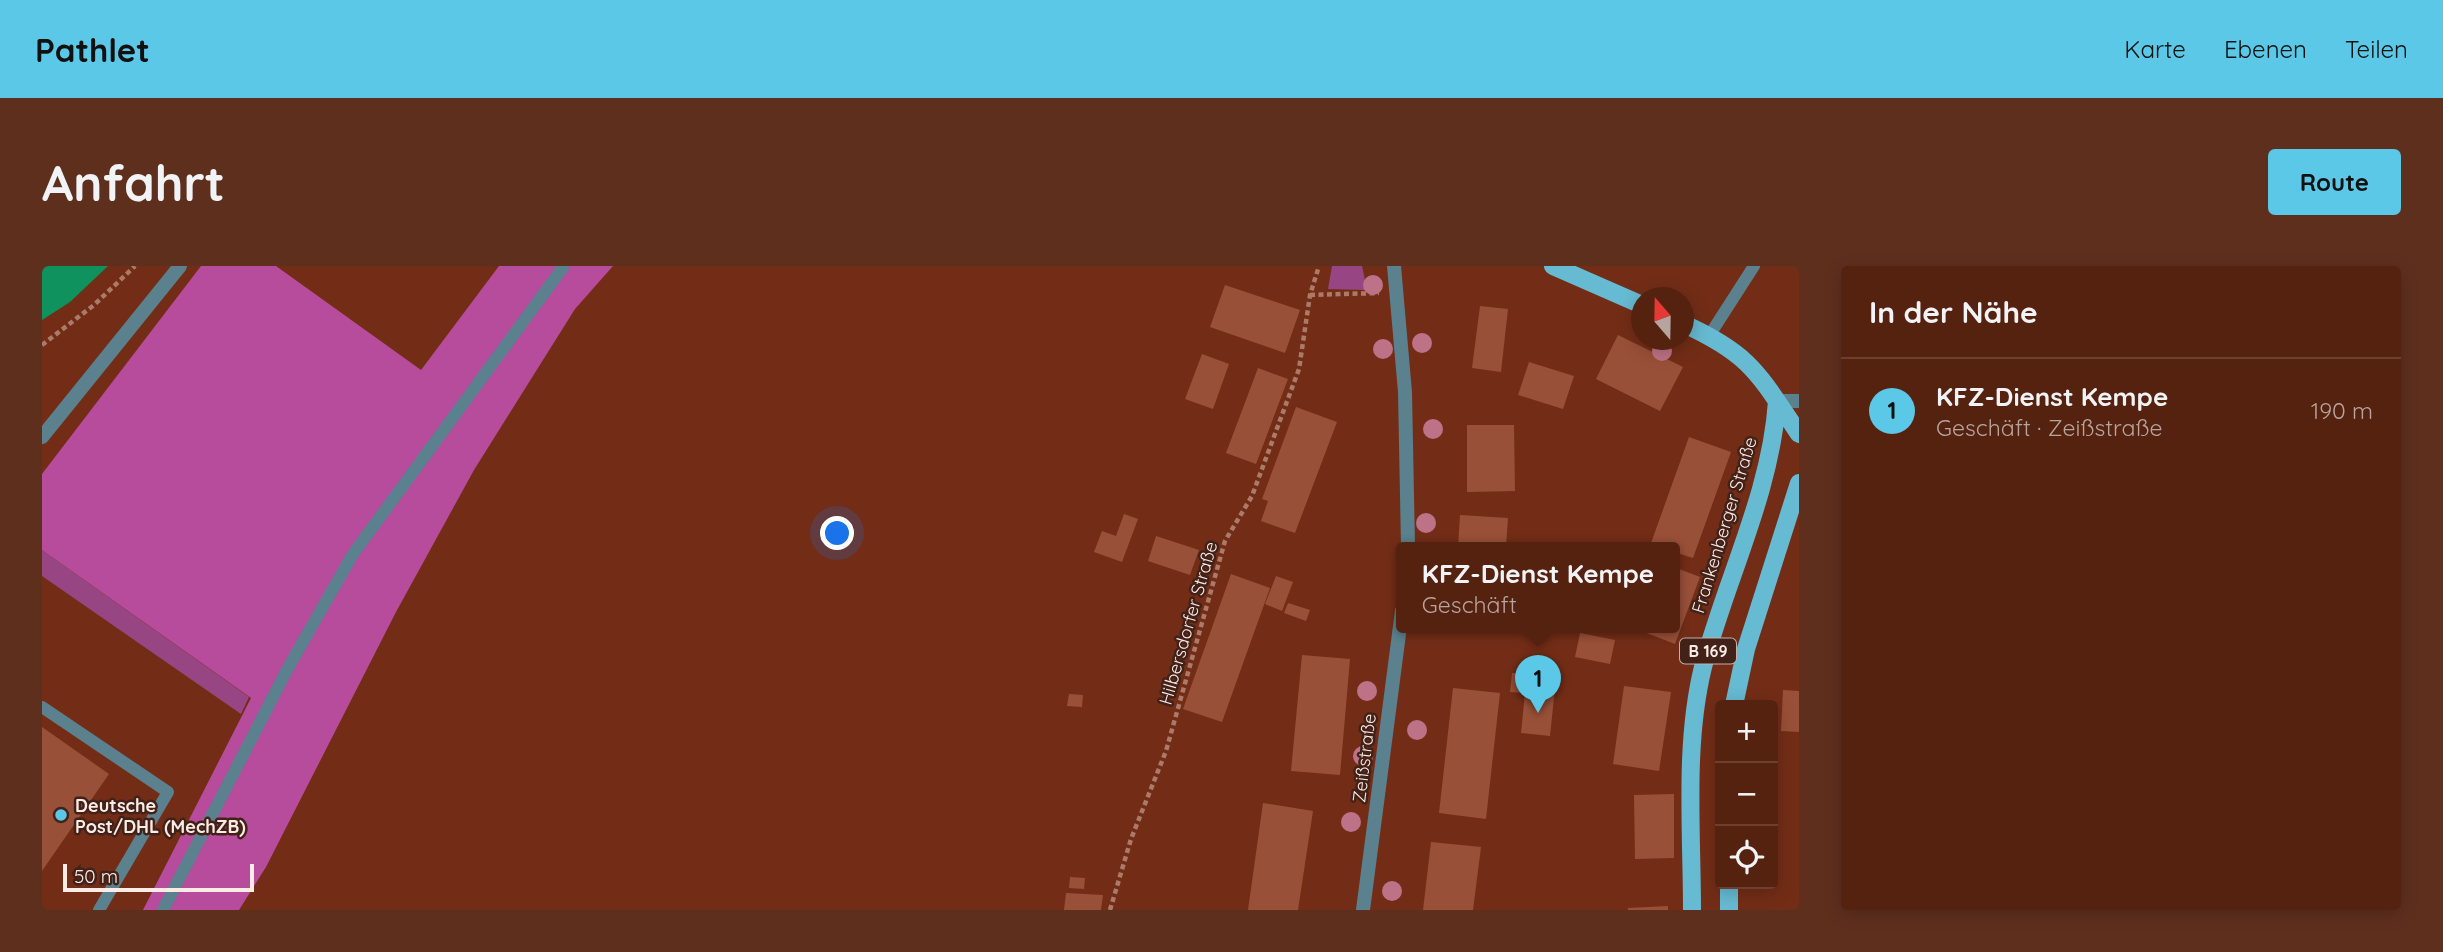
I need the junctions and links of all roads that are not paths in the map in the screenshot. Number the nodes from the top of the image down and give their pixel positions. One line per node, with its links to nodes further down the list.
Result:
1 (180, 266): 12 (street)
2 (564, 266): 20 (lane)
3 (1394, 266): 14 (street)
4 (1754, 266): 8 (lane)
5 (1561, 268): 6 (main road)
6 (1631, 300)
7 (1694, 329): 8 (main road)
8 (1709, 336): 9 (main road)
9 (1777, 401): 10 (street); 11 (main road); 22 (main road, Frankenberger Straße / B 169)
10 (1799, 401)
11 (1799, 434)
12 (42, 438)
13 (1799, 483): 16 (main road, B 169)
14 (1408, 542)
15 (1399, 633): 21 (street, Zeißstraße)
16 (1735, 700)
17 (42, 707): 19 (lane)
18 (1729, 889): 23 (main road)
19 (99, 910)
20 (163, 910)
21 (1363, 910)
22 (1692, 910)
23 (1729, 910)

